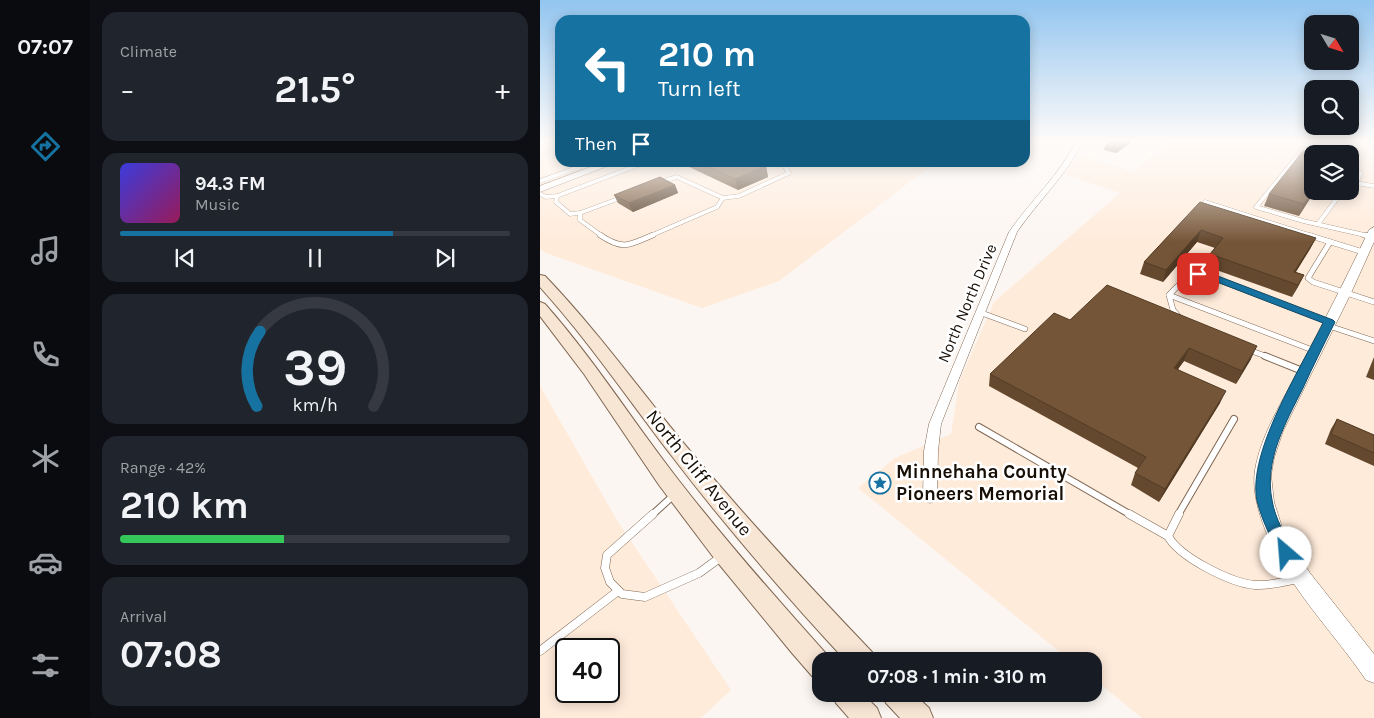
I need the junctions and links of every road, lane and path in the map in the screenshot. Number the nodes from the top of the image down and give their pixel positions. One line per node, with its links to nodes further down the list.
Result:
1 (558, 175): 7 (lane)
2 (580, 175): 11 (street)
3 (613, 175): 13 (lane)
4 (786, 175): 15 (lane)
5 (1059, 175): 28 (street, North North Drive)
6 (1283, 175): 19 (lane)
7 (540, 181)
8 (1359, 184): 10 (lane)
9 (651, 185): 15 (lane)
10 (1374, 186)
11 (540, 189)
12 (540, 194): 13 (lane)
13 (557, 196): 18 (lane)
14 (624, 196): 18 (lane)
15 (723, 198): 18 (lane)
16 (1336, 200): 19 (lane)
17 (1205, 202): 21 (lane)
18 (580, 213)
19 (1318, 224): 20 (lane)
20 (1373, 235): 22 (street)
21 (1330, 242): 22 (lane); 24 (lane)
22 (1363, 252): 24 (street)
23 (540, 279): 45 (main road, North Cliff Avenue)
24 (1345, 293): 26 (lane); 30 (street)
25 (1169, 294): 29 (lane); 30 (lane); 34 (lane)
26 (1374, 302)
27 (540, 307): 38 (main road, North Cliff Avenue)
28 (979, 312): 31 (lane); 39 (street, North North Drive)
29 (1183, 319)
30 (1328, 324): 32 (lane); 34 (street)
31 (1025, 329)
32 (1374, 341)
33 (1243, 347): 35 (lane)
34 (1315, 351): 35 (street)
35 (1305, 372): 42 (street)
36 (1234, 419): 40 (lane)
37 (979, 427): 40 (lane)
38 (676, 492): 41 (main road, North Cliff Avenue); 43 (lane)
39 (930, 497)
40 (1168, 536): 42 (lane)
41 (725, 554): 43 (lane); 46 (main road, North Cliff Avenue)
42 (1301, 577): 47 (street)
43 (618, 590): 44 (lane)
44 (540, 651)
45 (856, 652)
46 (812, 656)
47 (1374, 672)
48 (853, 702): 50 (main road)
49 (903, 702): 51 (main road)
50 (868, 718)
51 (919, 718)

